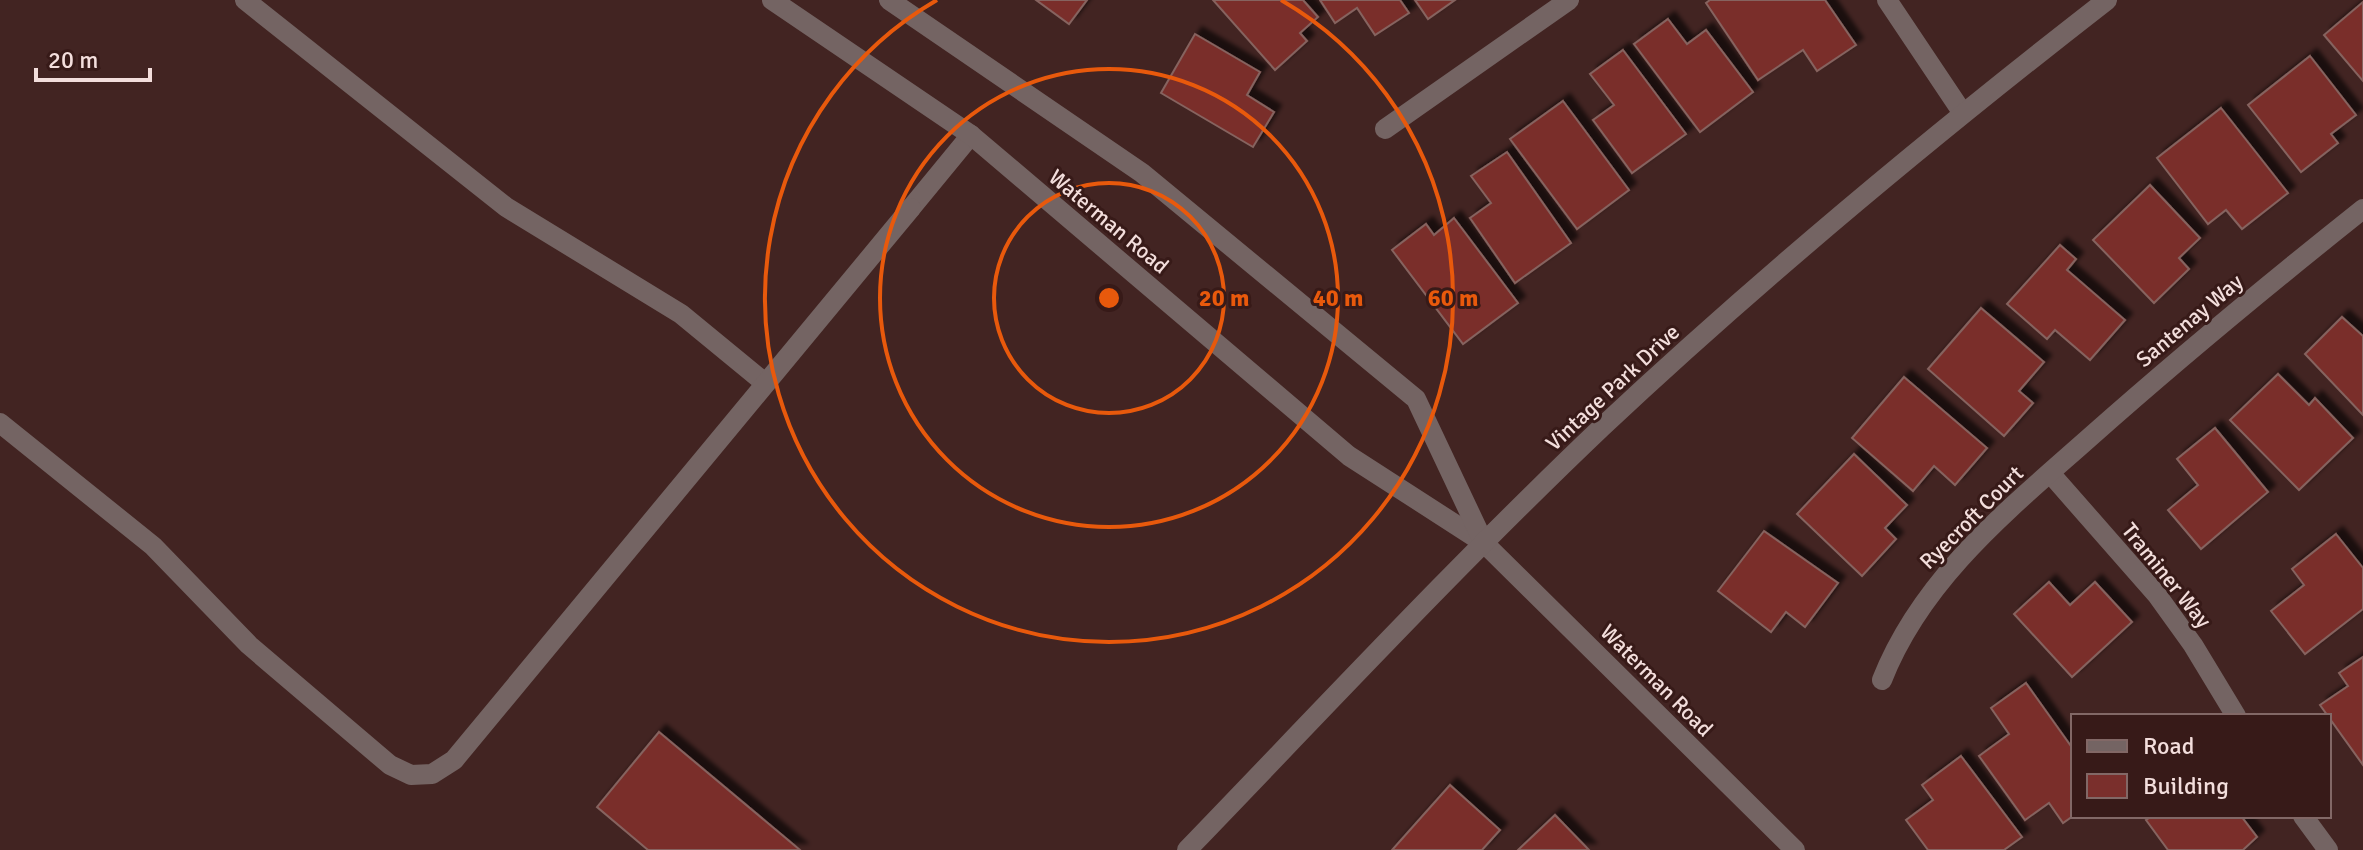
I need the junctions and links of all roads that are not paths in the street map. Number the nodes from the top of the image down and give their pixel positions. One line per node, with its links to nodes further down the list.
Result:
1 (245, 0): 11 (street)
2 (772, 0): 9 (street, Waterman Road)
3 (889, 0): 14 (street, Waterman Road)
4 (1569, 0): 8 (street)
5 (1887, 0): 7 (street)
6 (2107, 0): 7 (street, Vintage Park Drive)
7 (1962, 112): 14 (street, Vintage Park Drive)
8 (1385, 129)
9 (971, 135): 11 (street); 14 (street, Waterman Road)
10 (2363, 209): 13 (street, Santenay Way)
11 (765, 383): 12 (street)
12 (0, 423)
13 (2050, 473): 15 (street, Ryecroft Court); 16 (street, Traminer Way)
14 (1484, 543): 18 (street, Vintage Park Drive); 19 (street, Waterman Road)
15 (1882, 680)
16 (2235, 714)
17 (2304, 818): 20 (street)
18 (1187, 850)
19 (1795, 850)
20 (2328, 850)

